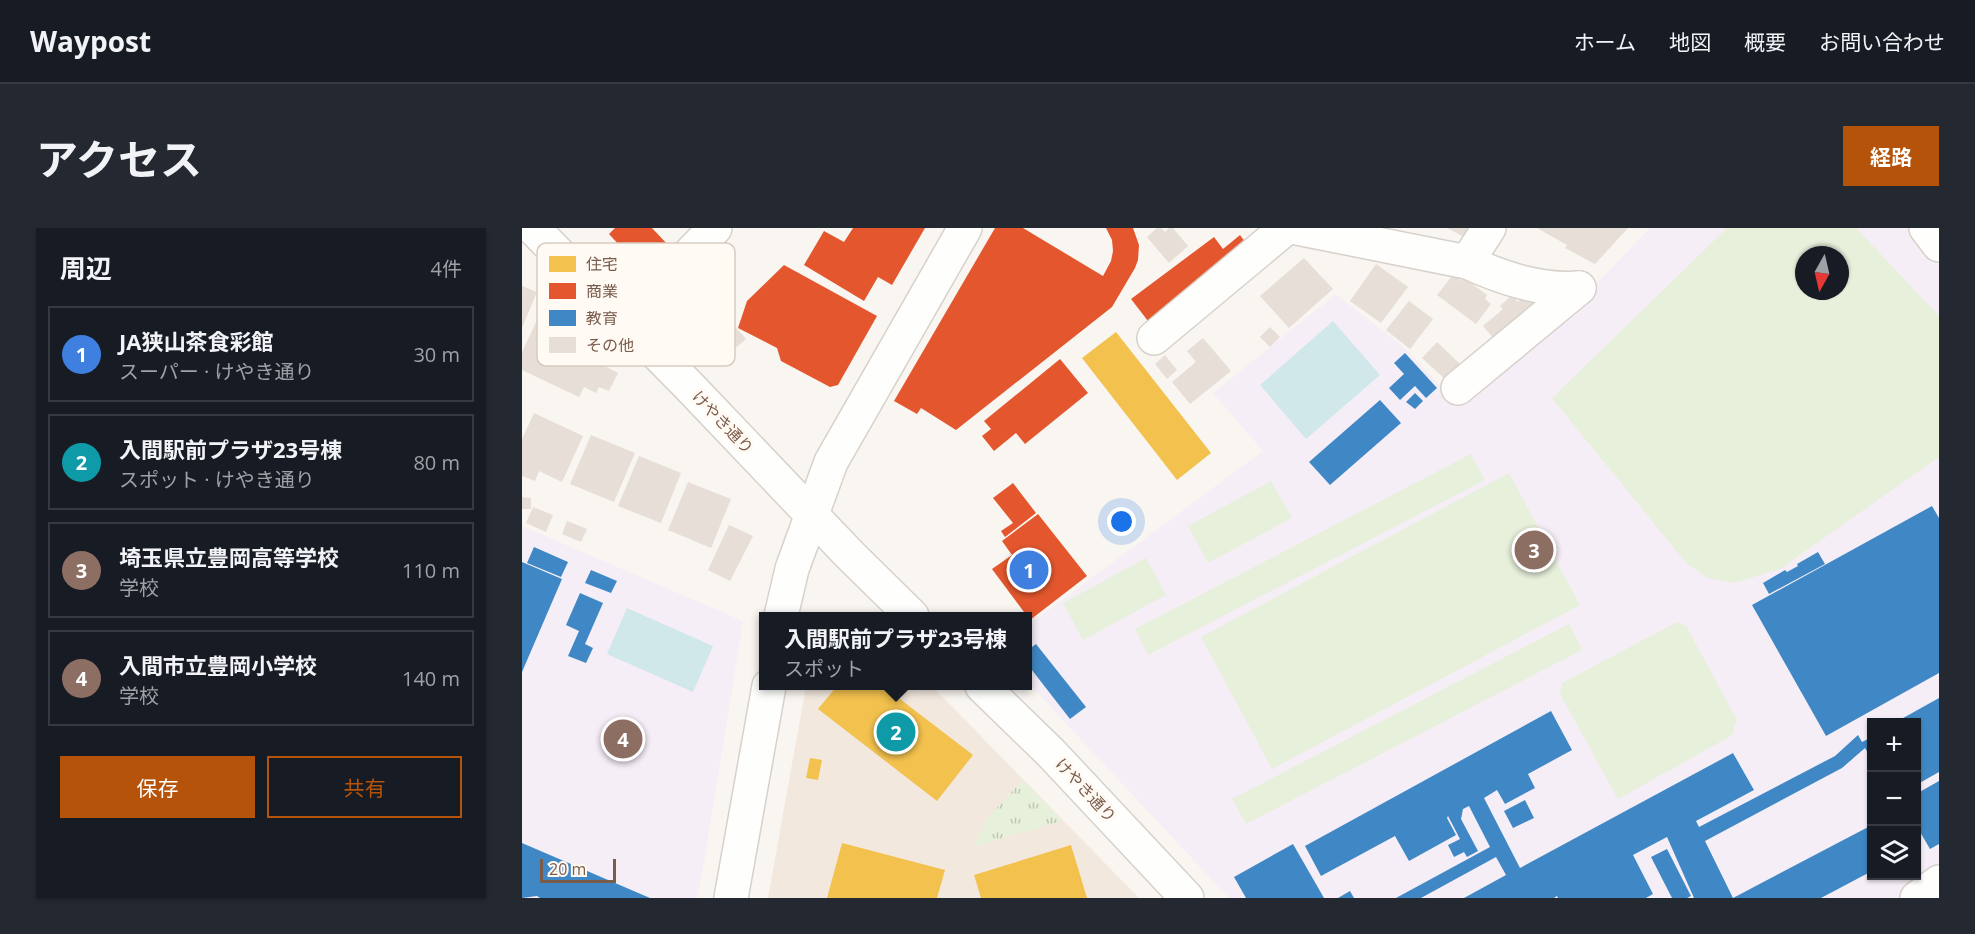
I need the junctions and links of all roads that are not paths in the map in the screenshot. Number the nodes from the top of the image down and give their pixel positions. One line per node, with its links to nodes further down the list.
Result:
1 (533, 228): 8 (street, けやき通り)
2 (715, 228): 9 (street)
3 (965, 228): 15 (street)
4 (1286, 228): 12 (street)
5 (1297, 228): 11 (street)
6 (1489, 228): 11 (street)
7 (1926, 228): 10 (street)
8 (548, 243)
9 (700, 243)
10 (1939, 245)
11 (1467, 262): 14 (street)
12 (1154, 338)
13 (669, 366): 15 (street, けやき通り)
14 (1458, 388)
15 (811, 514): 16 (street); 17 (street, けやき通り)
16 (782, 612)
17 (908, 612)
18 (768, 690): 21 (street)
19 (986, 690): 22 (street, けやき通り)
20 (1939, 882): 23 (street)
21 (731, 898)
22 (1187, 898)
23 (1917, 898)

